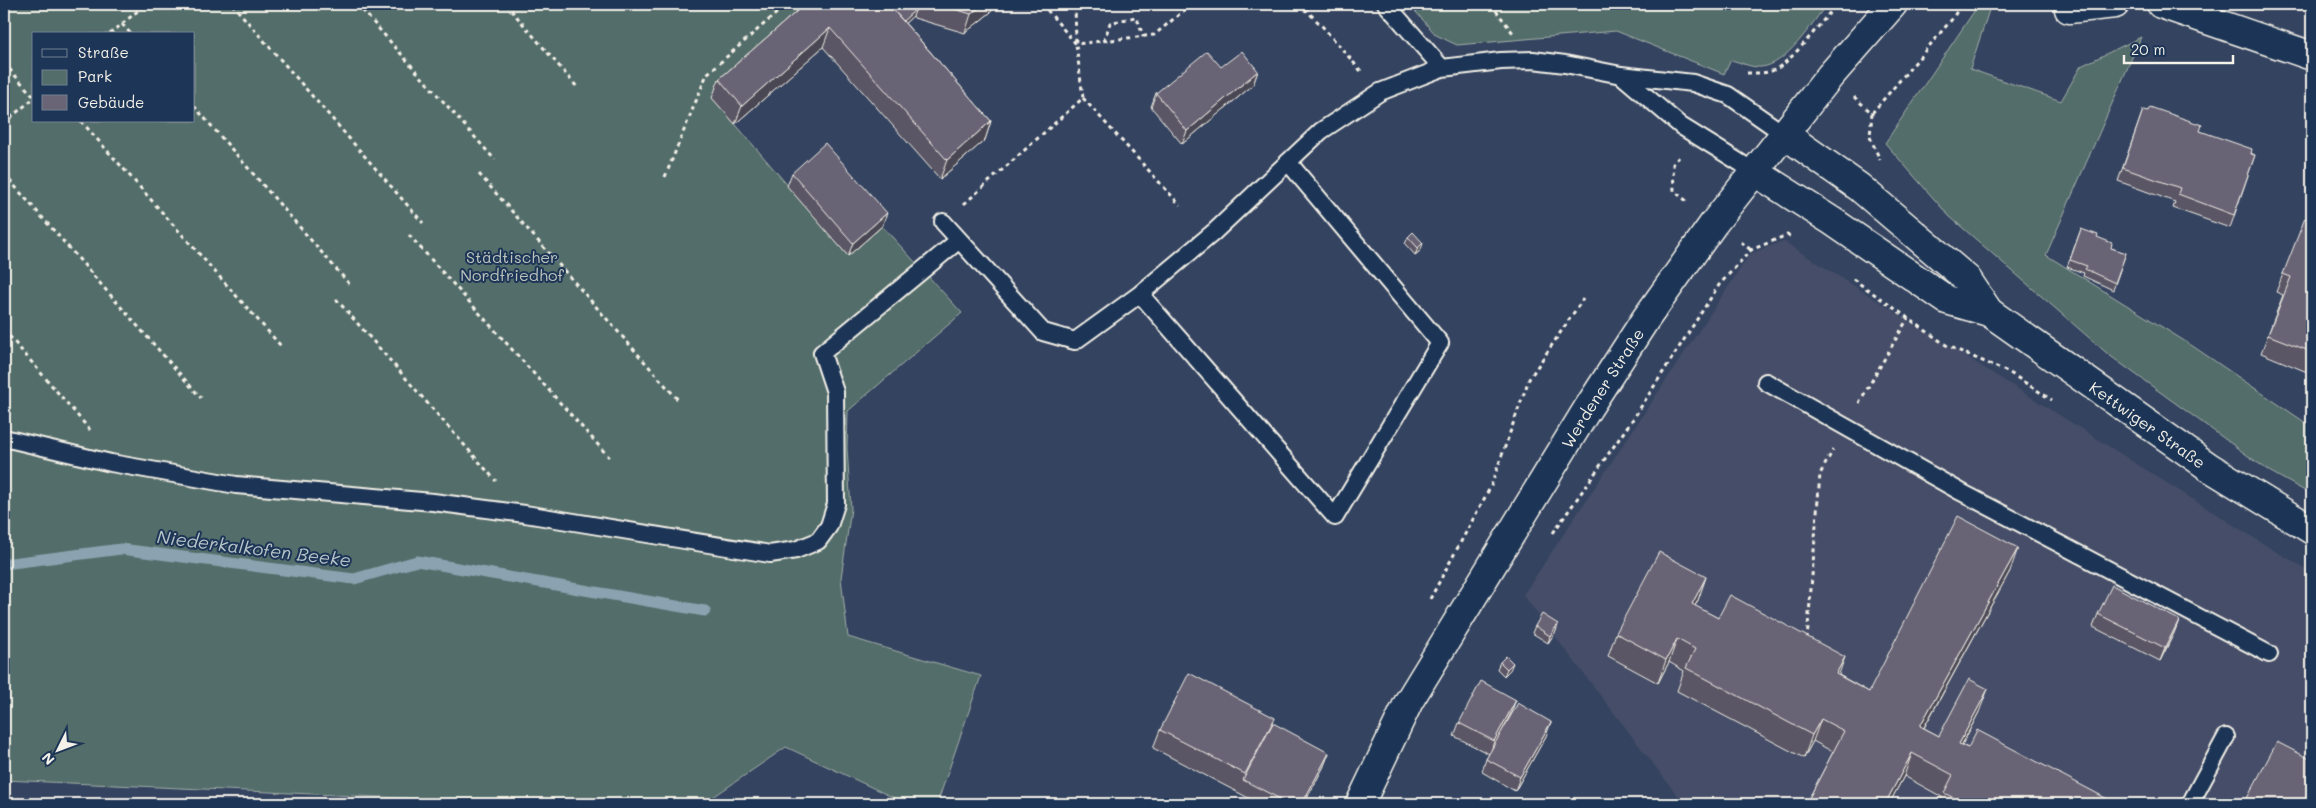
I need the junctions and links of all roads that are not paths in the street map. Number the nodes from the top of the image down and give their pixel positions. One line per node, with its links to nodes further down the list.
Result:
1 (1386, 4): 7 (lane)
2 (1893, 4): 9 (main road, Werdener Straße)
3 (2115, 4): 5 (main road)
4 (2161, 4): 6 (main road)
5 (2069, 9)
6 (2312, 56)
7 (1442, 68): 8 (lane); 10 (lane)
8 (1621, 75): 9 (lane); 11 (lane)
9 (1784, 134): 11 (main road, Werdener Straße); 15 (main road, Kettwiger Straße)
10 (1288, 162): 14 (lane); 14 (lane)
11 (1755, 172): 15 (main road, Kettwiger Straße); 21 (main road, Werdener Straße)
12 (943, 222): 13 (lane)
13 (959, 240): 14 (lane); 17 (lane)
14 (1140, 294)
15 (1988, 312): 18 (main road, Kettwiger Straße)
16 (1766, 382): 19 (lane)
17 (4, 438)
18 (2312, 530)
19 (2269, 654)
20 (2226, 737): 22 (lane)
21 (1360, 804)
22 (2190, 804)

